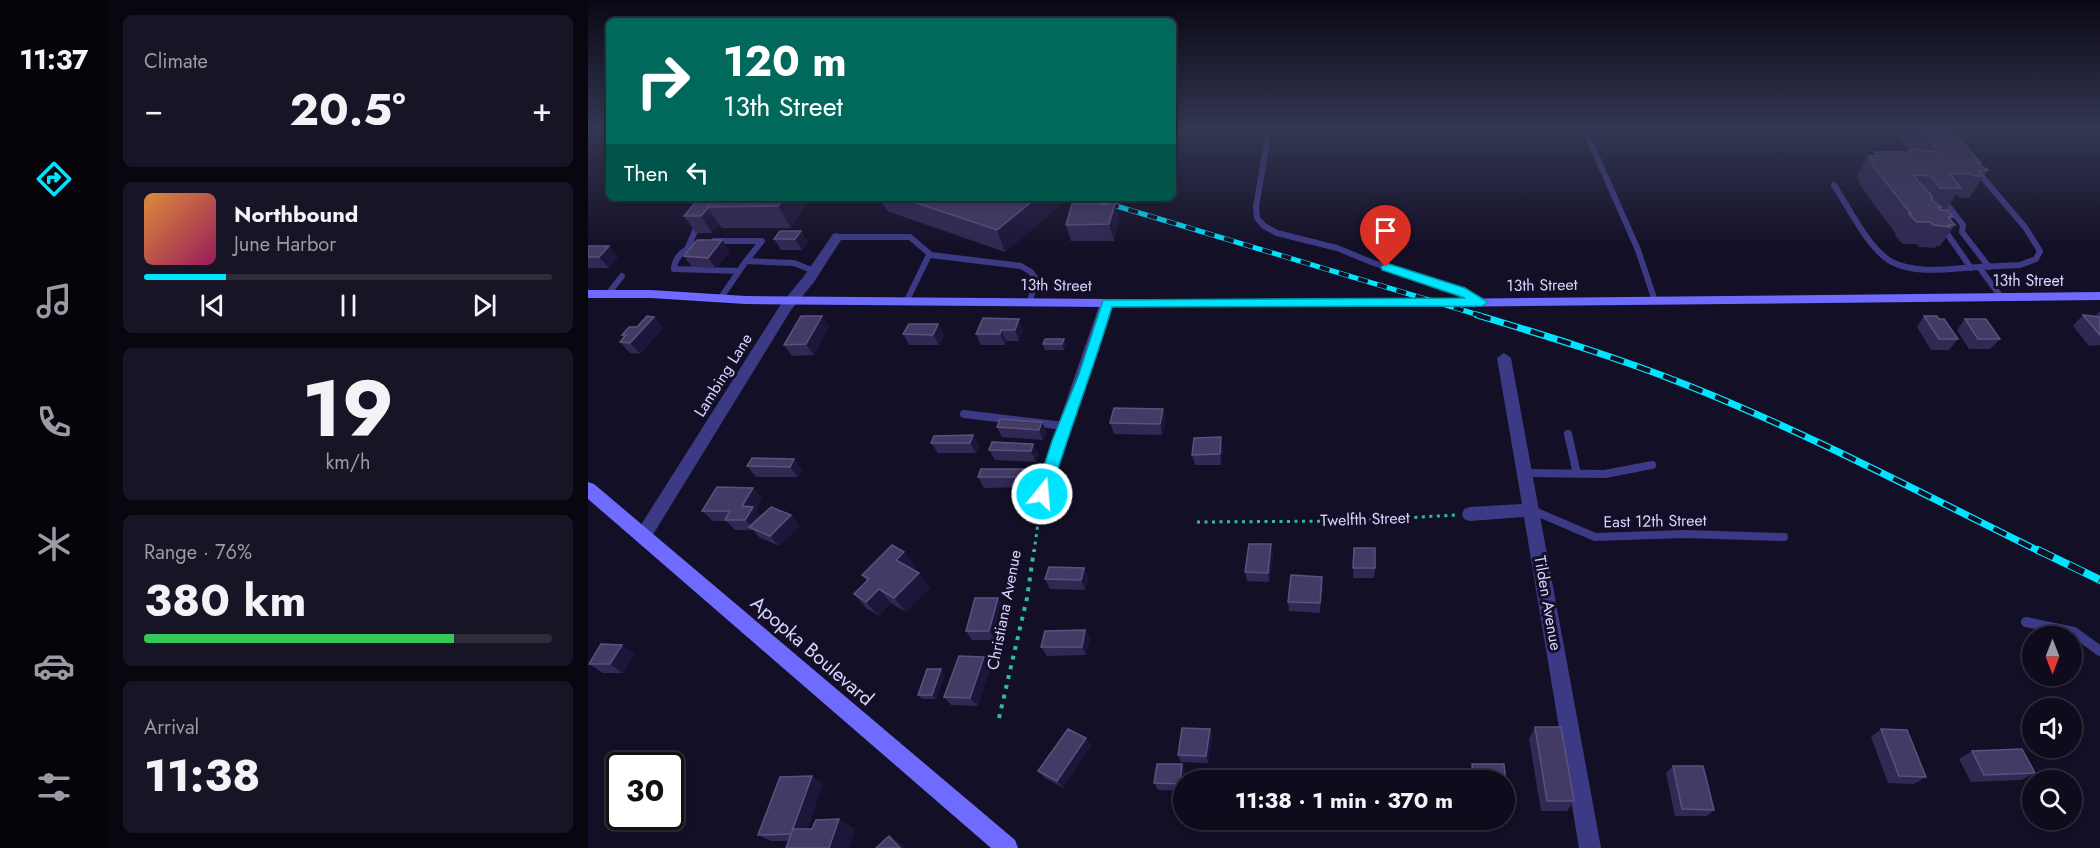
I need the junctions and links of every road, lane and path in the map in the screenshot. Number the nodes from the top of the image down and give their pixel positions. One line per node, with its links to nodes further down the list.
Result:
1 (1262, 170): 29 (lane)
2 (1604, 170): 27 (lane)
3 (1975, 170): 15 (lane)
4 (1834, 185): 16 (lane)
5 (1946, 203): 9 (lane)
6 (705, 216): 11 (lane)
7 (1931, 223): 8 (lane)
8 (1946, 232): 9 (lane); 16 (lane)
9 (1962, 232): 15 (lane)
10 (837, 237): 12 (lane); 18 (street, Lambing Lane)
11 (688, 247): 13 (lane); 17 (lane)
12 (929, 255): 26 (lane); 28 (lane)
13 (747, 261): 17 (lane); 18 (lane)
14 (1979, 267): 15 (lane); 16 (lane); 23 (lane)
15 (1989, 267)
16 (1971, 268)
17 (739, 271): 24 (lane)
18 (814, 271): 25 (street, Lambing Lane)
19 (622, 276): 21 (lane)
20 (588, 294): 21 (street, 13th Street)
21 (608, 294): 24 (street, 13th Street)
22 (2100, 296): 23 (street, 13th Street)
23 (2001, 297): 27 (street, 13th Street)
24 (720, 298): 25 (street, 13th Street)
25 (791, 300): 26 (street, 13th Street); 43 (street, Lambing Lane)
26 (907, 300): 28 (street, 13th Street)
27 (1655, 300): 29 (street, 13th Street)
28 (1030, 301): 30 (street, 13th Street)
29 (1482, 302): 30 (street, 13th Street)
30 (1107, 303): 33 (street)
31 (1504, 358): 36 (street, Tilden Avenue)
32 (964, 414): 33 (lane)
33 (1064, 426): 39 (street)
34 (1568, 434): 37 (lane)
35 (1652, 465): 37 (lane)
36 (1525, 472): 37 (lane); 40 (street, Tilden Avenue)
37 (1577, 474)
38 (588, 489): 43 (street, Apopka Boulevard)
39 (1042, 494): 47 (path, Christiana Avenue)
40 (1532, 510): 41 (street); 44 (lane, East 12th Street); 49 (street, Tilden Avenue)
41 (1470, 514): 42 (path, Twelfth Street)
42 (1197, 522)
43 (643, 536): 48 (street, Apopka Boulevard)
44 (1784, 537)
45 (2026, 622): 46 (lane)
46 (2100, 651)
47 (999, 718)
48 (1007, 848)
49 (1590, 848)

